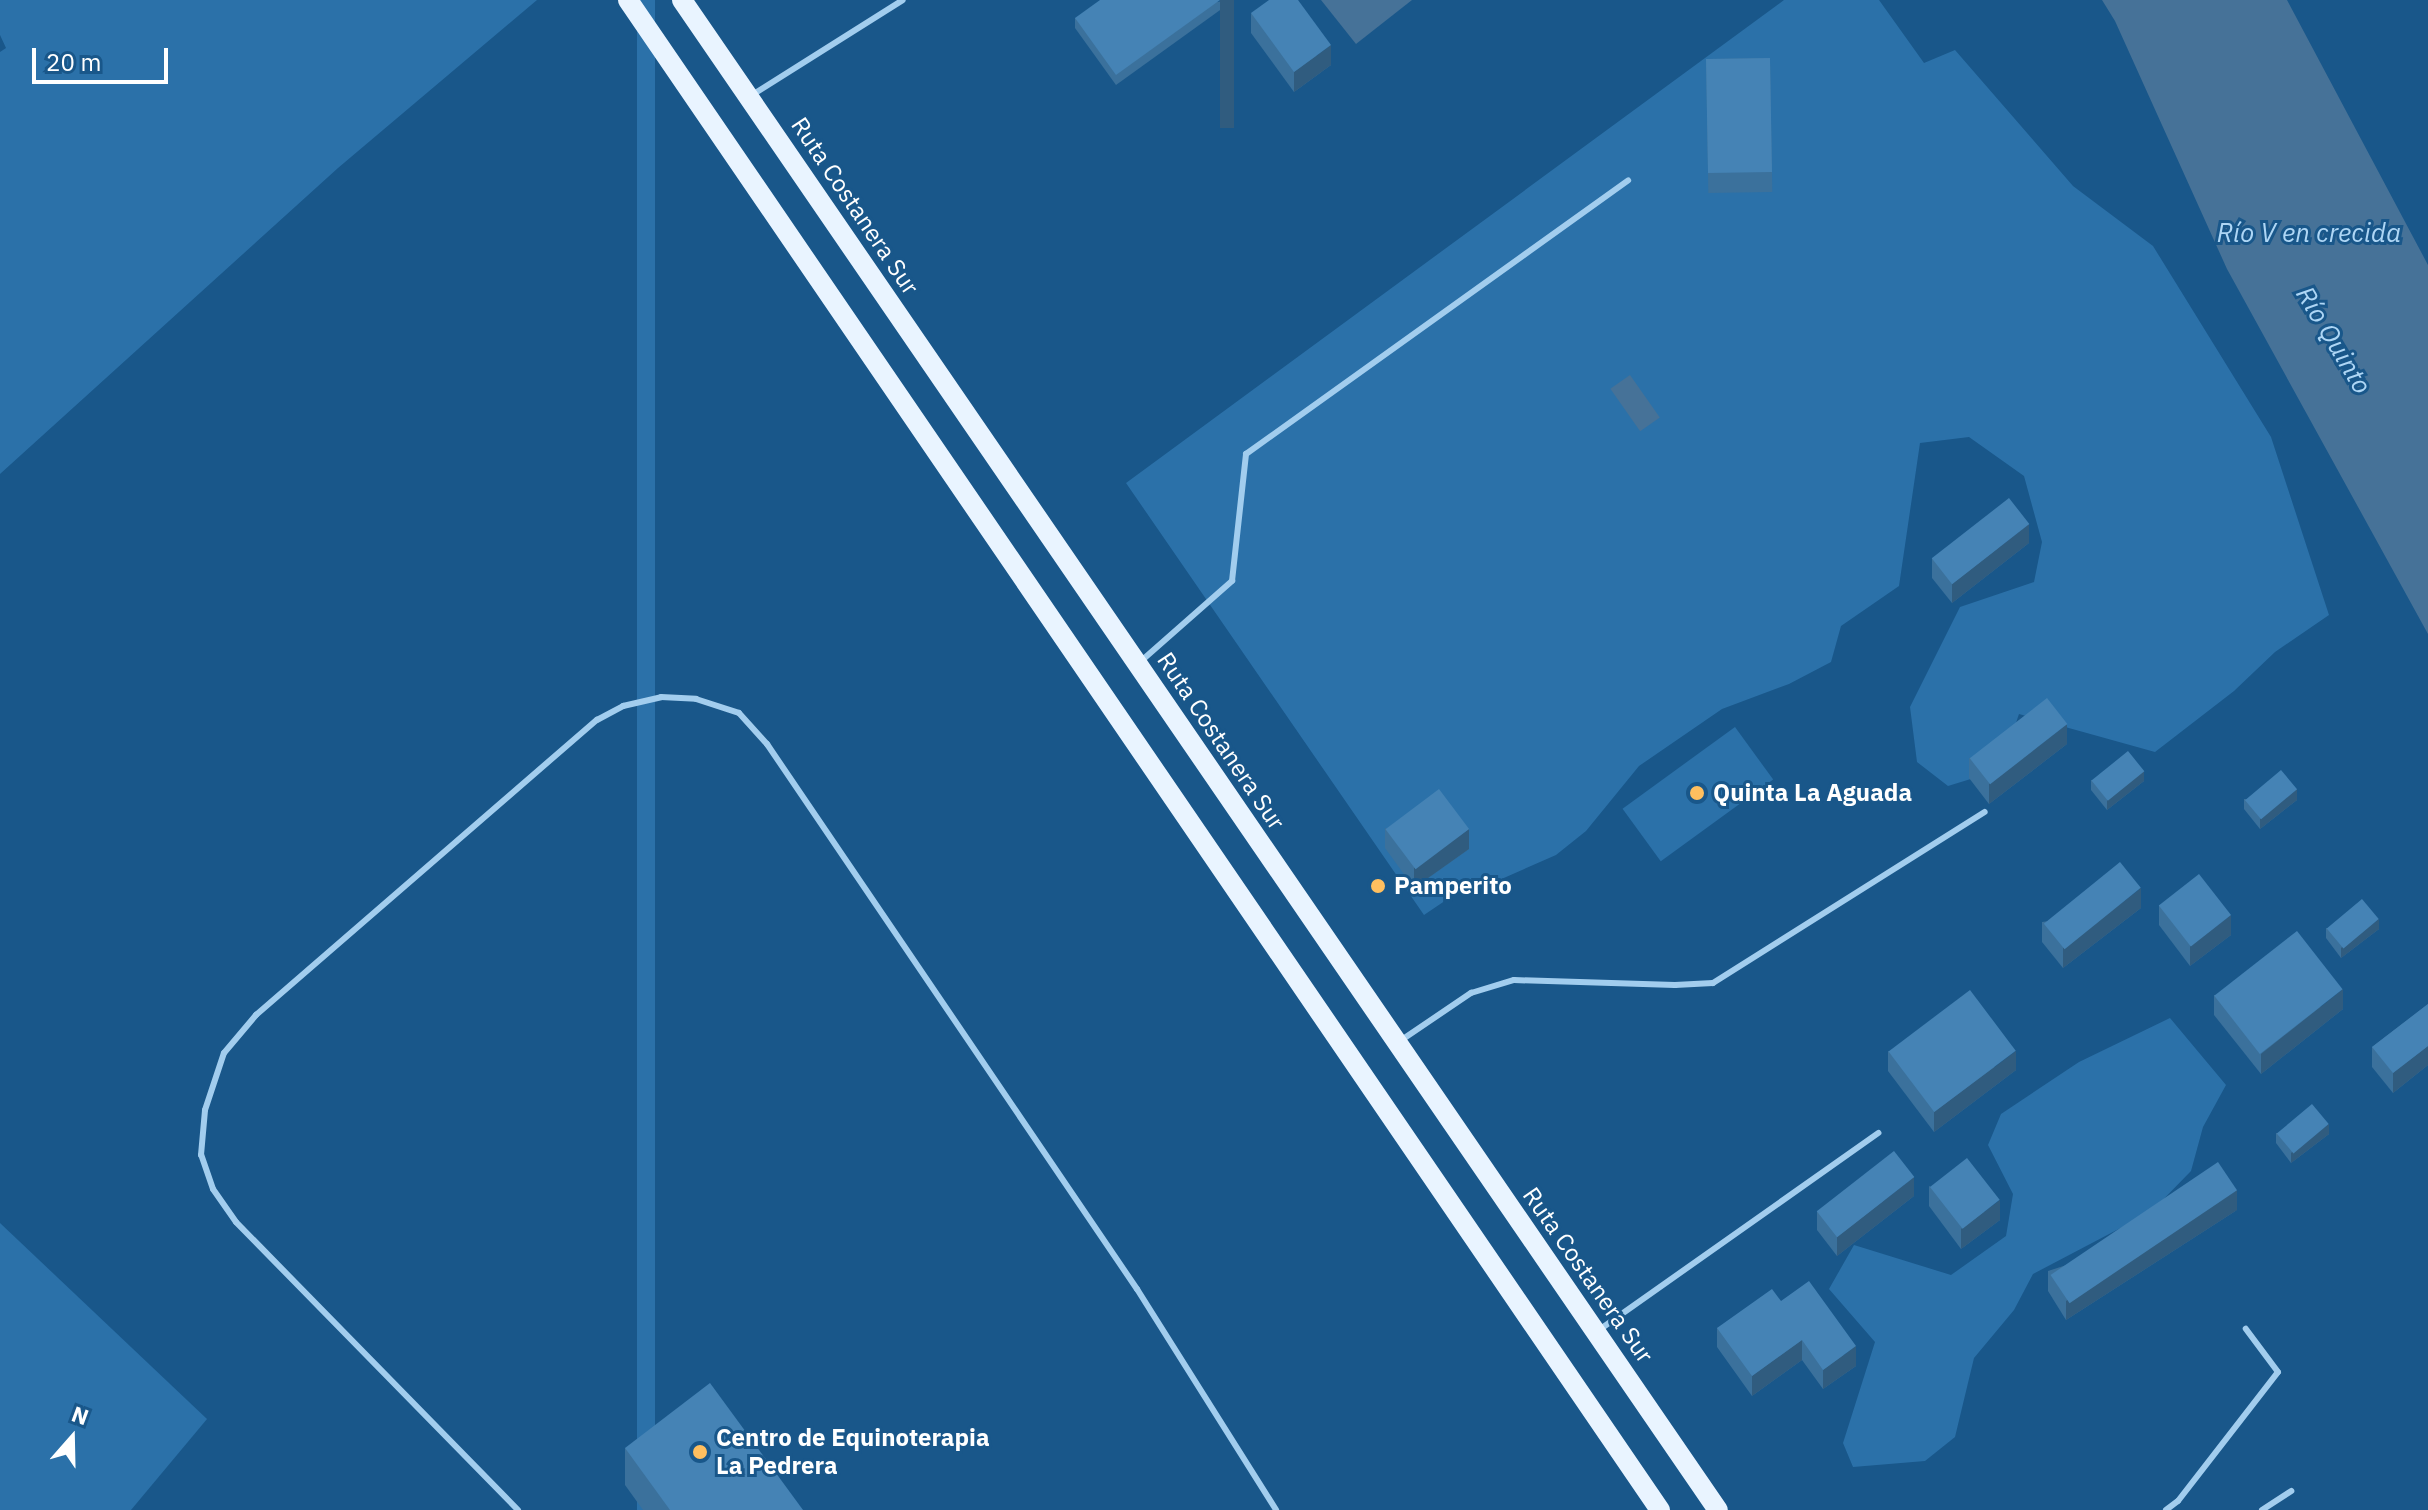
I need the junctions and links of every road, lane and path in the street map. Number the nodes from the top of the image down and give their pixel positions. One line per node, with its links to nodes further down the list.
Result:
1 (628, 0): 15 (main road)
2 (682, 0): 4 (main road, Ruta Costanera Sur)
3 (903, 0): 4 (lane)
4 (749, 97): 6 (main road, Ruta Costanera Sur)
5 (1628, 181): 6 (lane)
6 (1137, 665): 8 (main road, Ruta Costanera Sur)
7 (1985, 812): 8 (lane)
8 (1397, 1043): 11 (main road, Ruta Costanera Sur)
9 (1878, 1133): 11 (lane)
10 (2246, 1329): 17 (lane)
11 (1596, 1332): 16 (main road, Ruta Costanera Sur)
12 (2291, 1491): 18 (lane)
13 (518, 1510): 14 (lane)
14 (1276, 1510)
15 (1660, 1510)
16 (1718, 1510)
17 (2166, 1510)
18 (2262, 1510)

